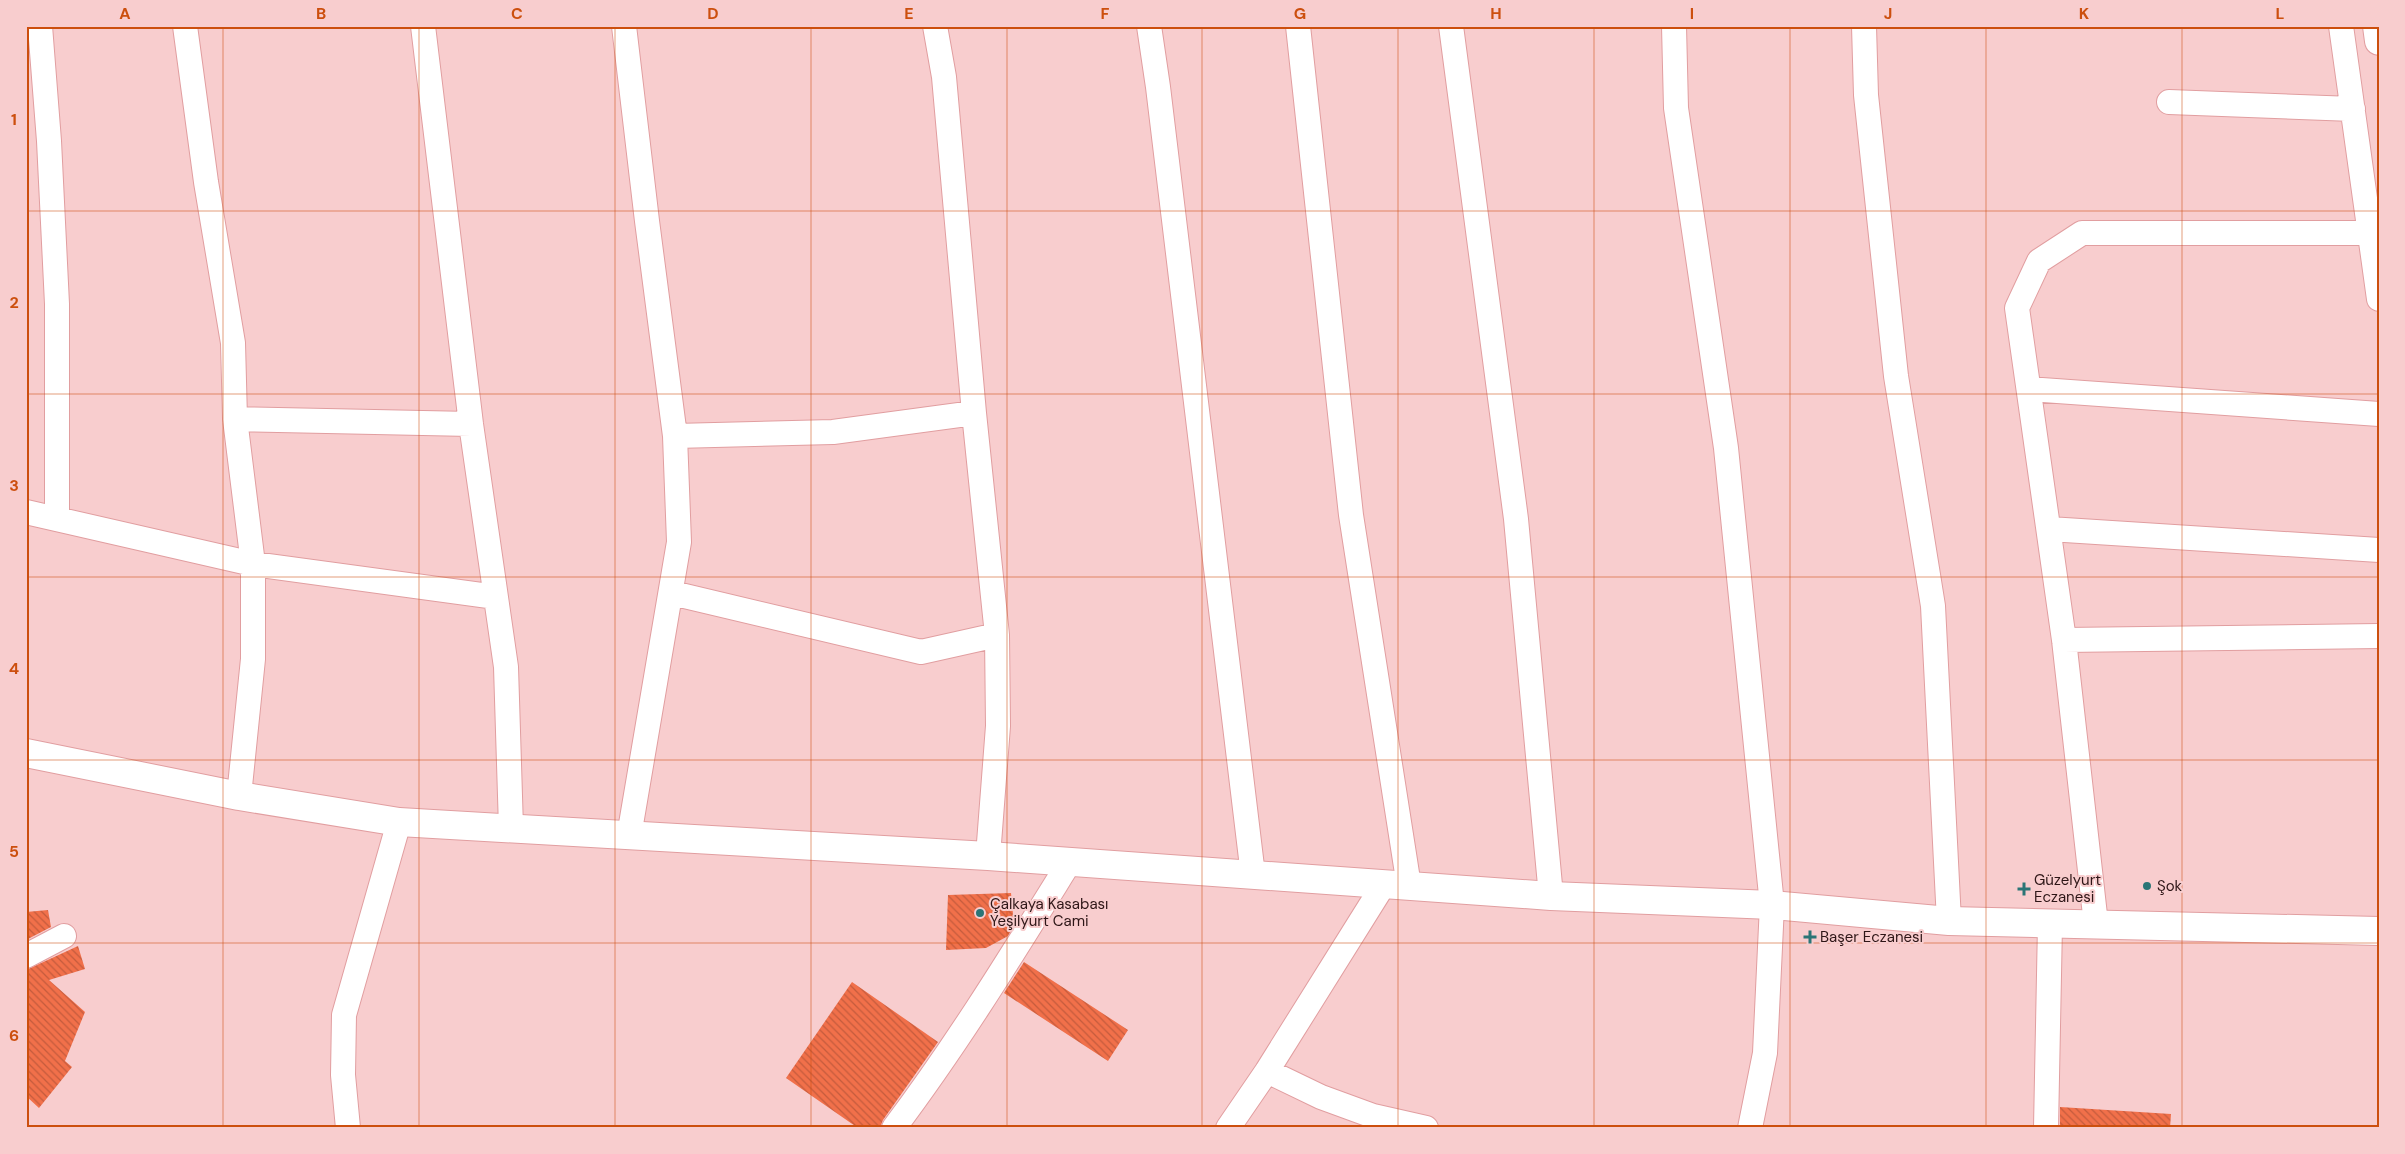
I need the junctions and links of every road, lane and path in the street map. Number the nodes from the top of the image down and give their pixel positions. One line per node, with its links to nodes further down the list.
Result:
1 (40, 26): 26 (street)
2 (185, 26): 22 (street)
3 (423, 26): 23 (street)
4 (624, 26): 24 (street)
5 (935, 26): 20 (street)
6 (1149, 26): 42 (street)
7 (1298, 26): 43 (street)
8 (1451, 26): 44 (street)
9 (1674, 26): 45 (street)
10 (1864, 26): 46 (street)
11 (2341, 26): 16 (street)
12 (2364, 26): 14 (street)
13 (2377, 26): 14 (main road)
14 (2379, 38)
15 (2169, 102): 16 (street)
16 (2352, 109): 17 (street)
17 (2370, 233): 18 (street); 19 (street)
18 (2379, 299)
19 (2029, 389): 21 (street); 27 (street)
20 (974, 413): 24 (street); 32 (street)
21 (2379, 414)
22 (235, 419): 23 (street); 29 (street)
23 (471, 424): 31 (street)
24 (675, 436): 30 (street)
25 (26, 512): 26 (street)
26 (57, 519): 29 (street)
27 (2049, 529): 28 (street); 34 (street)
28 (2379, 550)
29 (253, 564): 31 (street); 36 (street)
30 (672, 592): 32 (street); 39 (street)
31 (496, 597): 38 (street)
32 (998, 635): 40 (street)
33 (2379, 636): 34 (street)
34 (2064, 640): 48 (street)
35 (26, 753): 36 (main road)
36 (239, 796): 37 (main road)
37 (399, 822): 38 (main road); 53 (street)
38 (510, 828): 39 (main road)
39 (629, 836): 40 (main road)
40 (988, 856): 41 (main road)
41 (1069, 863): 42 (main road); 54 (street)
42 (1253, 875): 43 (main road)
43 (1396, 885): 44 (main road); 52 (street)
44 (1551, 896): 45 (main road)
45 (1772, 905): 46 (main road); 57 (street)
46 (1949, 920): 47 (main road)
47 (2050, 924): 48 (main road); 58 (street)
48 (2096, 924): 49 (main road)
49 (2379, 930)
50 (64, 936): 51 (street)
51 (26, 956)
52 (1268, 1071): 55 (street); 56 (street)
53 (348, 1128)
54 (894, 1128)
55 (1228, 1128)
56 (1426, 1128)
57 (1750, 1128)
58 (2046, 1128)

